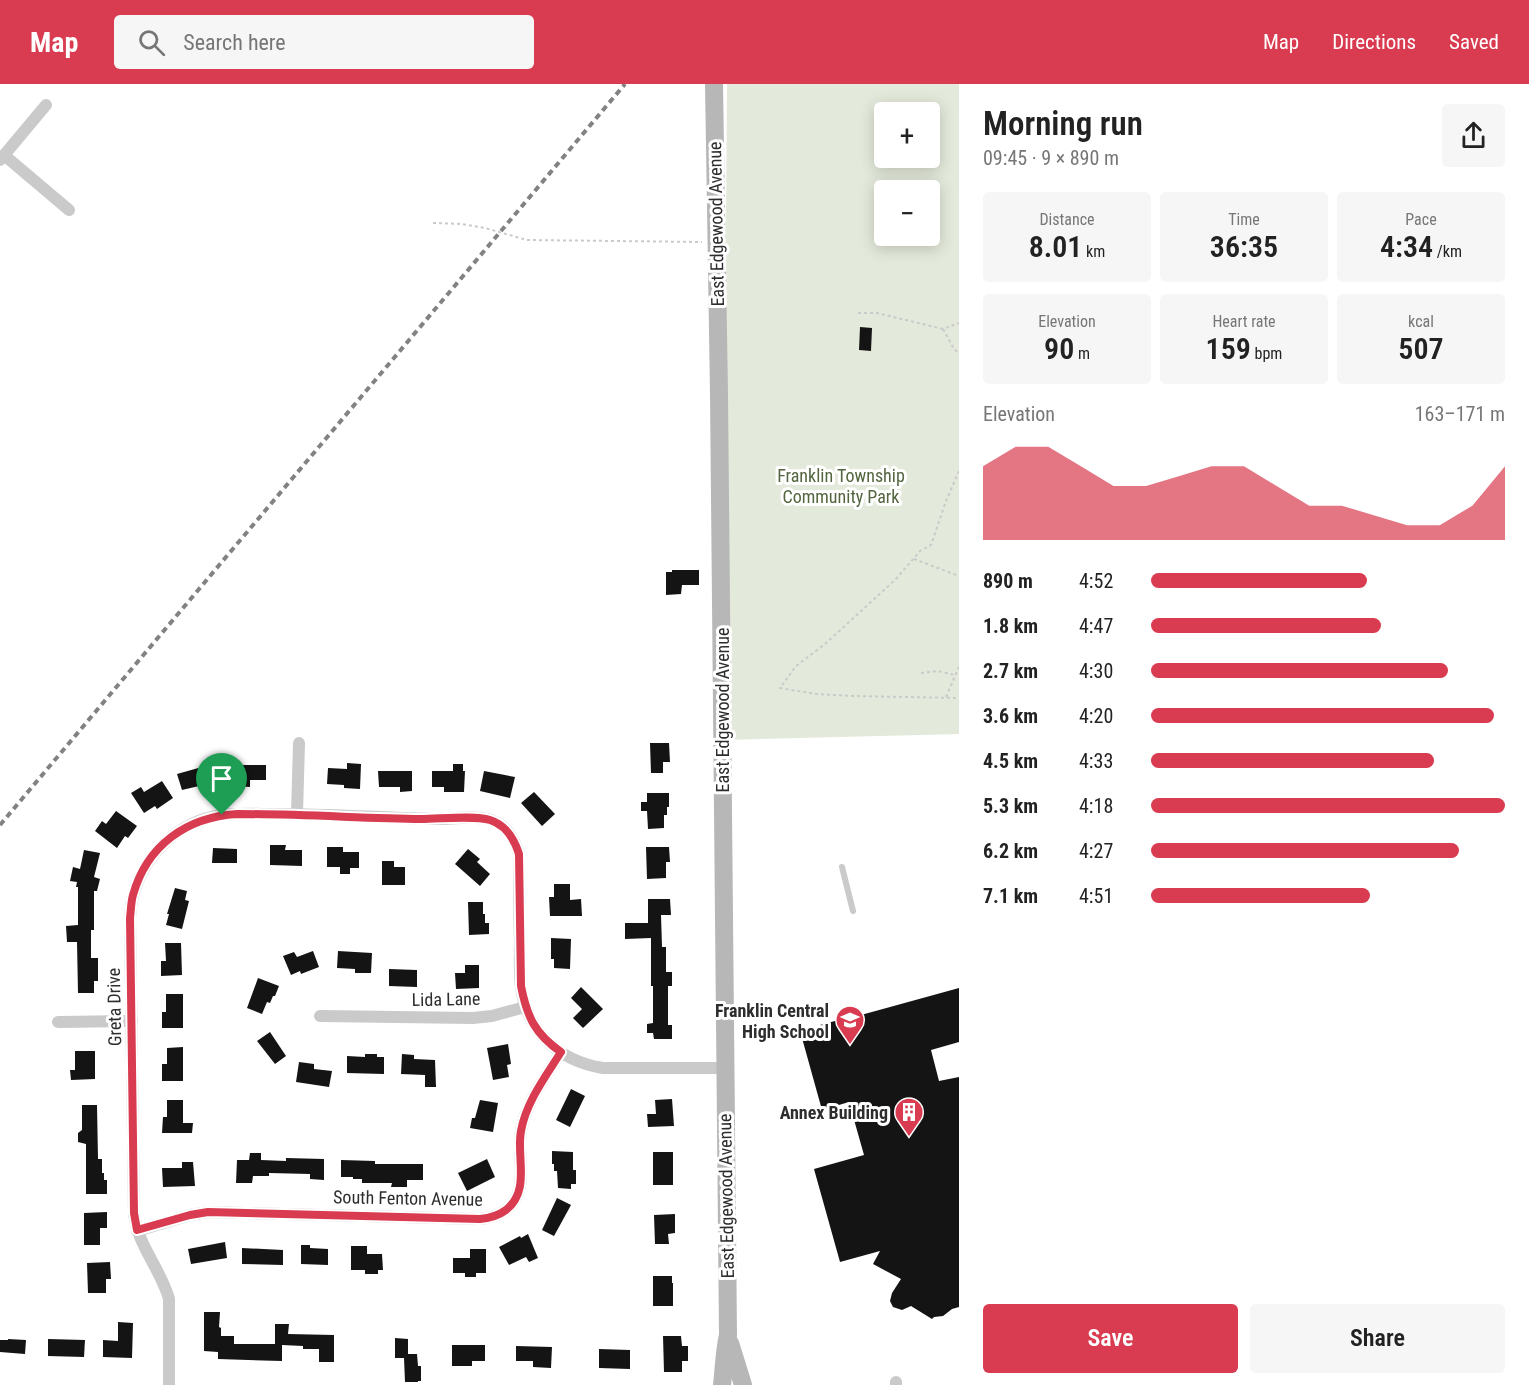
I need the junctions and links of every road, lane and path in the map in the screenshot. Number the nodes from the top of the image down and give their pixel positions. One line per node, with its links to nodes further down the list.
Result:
1 (714, 84): 6 (main road, East Edgewood Avenue)
2 (46, 105): 3 (street)
3 (2, 158): 4 (street)
4 (69, 210)
5 (433, 223): 6 (path)
6 (717, 242): 28 (main road, East Edgewood Avenue)
7 (858, 313): 9 (path)
8 (959, 323): 9 (path)
9 (943, 329): 10 (path)
10 (959, 353)
11 (959, 471): 12 (path)
12 (913, 559): 13 (path); 17 (path)
13 (959, 576)
14 (959, 667): 16 (path)
15 (921, 674): 16 (path)
16 (955, 675): 17 (path)
17 (946, 697): 18 (path)
18 (959, 698)
19 (299, 743): 20 (street)
20 (297, 814): 23 (street, Greta Drive); 25 (street, Greta Drive)
21 (842, 867): 22 (lane)
22 (853, 911)
23 (525, 1007): 24 (street, Lida Lane); 27 (street)
24 (320, 1016)
25 (132, 1021): 26 (street); 29 (street, Greta Drive)
26 (58, 1022)
27 (561, 1052): 28 (street); 29 (street, South Fenton Avenue)
28 (725, 1068): 30 (main road, East Edgewood Avenue)
29 (137, 1230): 31 (street, Greta Drive)
30 (728, 1335): 32 (main road); 33 (main road)
31 (169, 1385)
32 (722, 1385)
33 (743, 1385)

